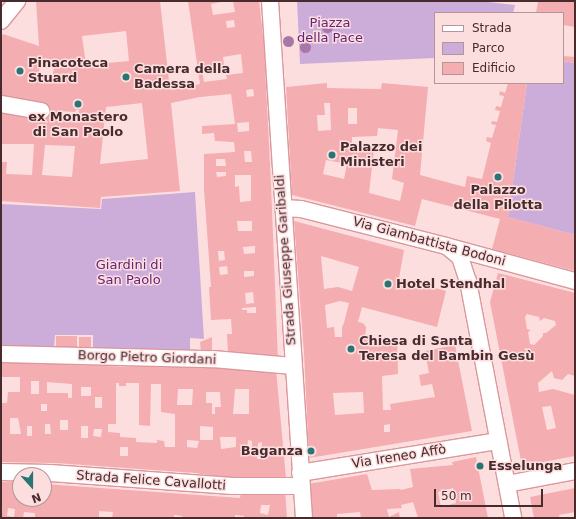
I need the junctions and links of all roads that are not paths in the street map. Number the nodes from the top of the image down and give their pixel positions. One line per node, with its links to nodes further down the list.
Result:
1 (18, 1): 3 (street)
2 (270, 1): 6 (street, Strada Giuseppe Garibaldi)
3 (1, 21)
4 (1, 104): 5 (street)
5 (41, 111)
6 (283, 208): 7 (street, Via Giambattista Bodoni); 10 (street, Strada Giuseppe Garibaldi)
7 (446, 246): 8 (street, Via Giambattista Bodoni); 11 (street)
8 (575, 281)
9 (1, 354): 10 (street, Borgo Pietro Giordani)
10 (293, 366): 14 (street, Strada Giuseppe Garibaldi)
11 (498, 441): 14 (street, Via Ireneo Affò); 15 (street)
12 (575, 471): 15 (street)
13 (1, 472): 14 (street, Strada Felice Cavallotti)
14 (300, 479): 16 (street, Strada Giuseppe Garibaldi)
15 (507, 484): 17 (street)
16 (304, 518)
17 (513, 518)

